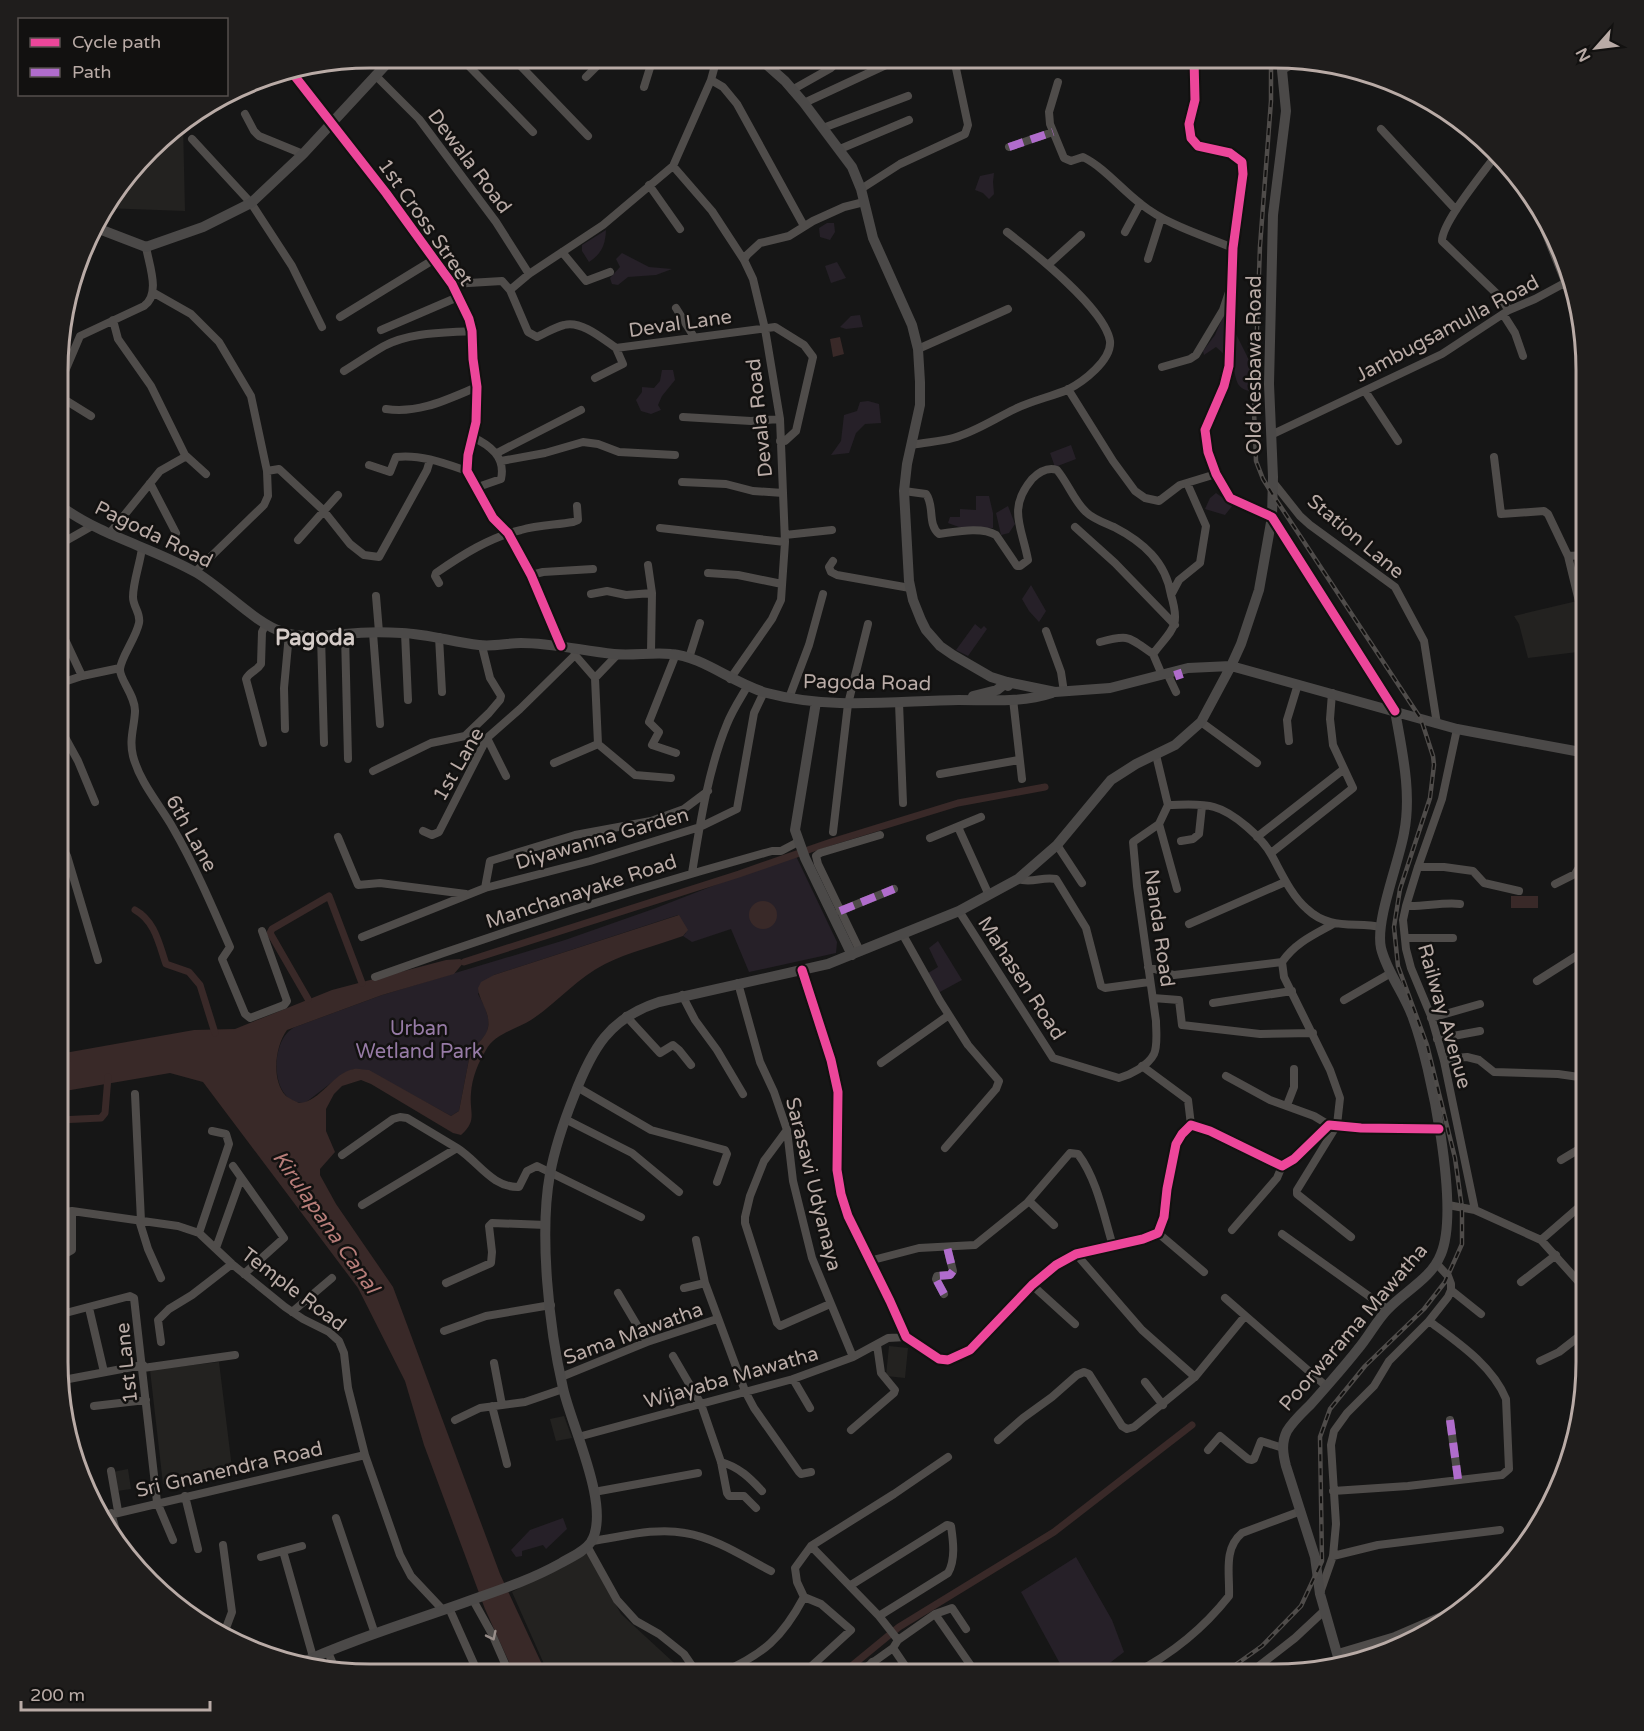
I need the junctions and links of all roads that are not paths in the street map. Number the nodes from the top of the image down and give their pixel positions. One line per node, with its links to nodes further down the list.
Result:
1 (376, 68): 14 (street, Dewala Road)
2 (382, 68): 14 (main road)
3 (471, 68): 28 (street)
4 (523, 68): 30 (street)
5 (595, 68): 16 (street)
6 (650, 68): 19 (street)
7 (714, 68): 17 (street)
8 (769, 68): 20 (main road)
9 (831, 68): 20 (street)
10 (880, 68): 22 (street)
11 (956, 68): 38 (street)
12 (1194, 68): 51 (street)
13 (1282, 68): 91 (main road, Old Kesbawa Road)
14 (378, 72): 25 (main road); 58 (street, Dewala Road)
15 (296, 77): 25 (street, 1st Cross Street)
16 (586, 77)
17 (711, 80): 36 (street); 44 (street)
18 (1058, 82): 29 (street)
19 (644, 87)
20 (792, 90): 22 (main road)
21 (908, 96): 26 (street)
22 (804, 104): 26 (main road)
23 (245, 114): 34 (street)
24 (909, 120): 33 (street)
25 (333, 123): 34 (main road); 54 (street, 1st Cross Street)
26 (824, 128): 33 (main road)
27 (1381, 129): 42 (street)
28 (533, 132)
29 (1053, 132): 32 (street); 41 (street)
30 (588, 136)
31 (192, 139): 40 (street)
32 (1009, 147)
33 (840, 149): 38 (main road)
34 (303, 154): 40 (main road)
35 (1493, 161): 42 (street)
36 (673, 166): 37 (street); 55 (street, Devala Road)
37 (649, 185): 45 (street); 52 (street)
38 (861, 189): 39 (main road)
39 (864, 202): 44 (street); 76 (main road)
40 (251, 203): 50 (main road); 70 (street)
41 (1140, 204): 43 (street); 48 (street)
42 (1456, 210): 67 (street)
43 (1161, 218): 51 (street); 53 (street)
44 (804, 226): 55 (street)
45 (680, 229)
46 (102, 230): 50 (main road)
47 (1007, 232): 56 (street)
48 (1125, 232)
49 (1081, 235): 56 (street)
50 (146, 247): 63 (street)
51 (1233, 248): 59 (street)
52 (562, 252): 57 (street); 58 (street)
53 (1148, 259)
54 (433, 260): 60 (street, 1st Cross Street); 68 (street)
55 (744, 260): 71 (street, Devala Road)
56 (1049, 264): 83 (street)
57 (610, 272)
58 (529, 274): 62 (street)
59 (1232, 283): 79 (street); 105 (street)
60 (452, 284): 62 (street); 64 (street, 1st Cross Street)
61 (1564, 284): 67 (street, Jambugsamulla Road)
62 (510, 290): 75 (street, Deval Lane)
63 (154, 293): 69 (street); 102 (street)
64 (458, 297): 72 (street); 73 (street, 1st Cross Street)
65 (676, 308): 74 (street)
66 (1008, 309): 76 (street)
67 (1506, 312): 78 (street); 84 (street, Jambugsamulla Road)
68 (340, 316)
69 (113, 320): 77 (street); 96 (street)
70 (322, 327)
71 (765, 329): 74 (street, Deval Lane); 90 (street, Devala Road); 93 (street, Deval Lane)
72 (381, 330)
73 (472, 331): 80 (street); 82 (street, 1st Cross Street)
74 (694, 337): 75 (street, Deval Lane)
75 (616, 348): 81 (street)
76 (918, 350): 95 (main road)
77 (68, 354)
78 (1523, 356)
79 (1162, 367)
80 (344, 371)
81 (595, 378)
82 (477, 387): 86 (street); 92 (street, 1st Cross Street)
83 (1068, 389): 95 (street); 109 (street)
84 (1365, 391): 91 (street, Jambugsamulla Road); 94 (street)
85 (68, 401): 88 (street)
86 (386, 409)
87 (581, 410): 98 (street)
88 (92, 416)
89 (683, 417): 90 (street)
90 (780, 419): 93 (street, Devala Road)
91 (1271, 435): 107 (main road, Old Kesbawa Road)
92 (472, 437): 98 (street); 103 (street, 1st Cross Street)
93 (780, 441): 112 (street, Devala Road)
94 (1398, 441)
95 (917, 444): 111 (main road)
96 (185, 455): 104 (street); 108 (street)
97 (675, 455): 98 (street)
98 (499, 457): 110 (street)
99 (1494, 458): 129 (street)
100 (429, 460): 101 (street); 103 (street); 115 (street)
101 (369, 465)
102 (267, 471): 115 (street); 134 (street)
103 (467, 471): 110 (street)
104 (206, 474)
105 (1216, 474): 109 (street); 117 (street)
106 (682, 482): 112 (street)
107 (1273, 482): 117 (main road, Old Kesbawa Road); 194 (street, Station Lane)
108 (150, 483): 122 (street); 124 (street)
109 (1187, 483): 144 (street)
110 (475, 488): 123 (street)
111 (904, 491): 139 (main road); 144 (street)
112 (783, 493): 125 (street, Devala Road)
113 (338, 495): 115 (street)
114 (577, 506): 123 (street)
115 (323, 510): 127 (street)
116 (68, 511): 118 (main road, Pagoda Road)
117 (1272, 517): 167 (main road, Old Kesbawa Road); 191 (street)
118 (92, 526): 124 (main road, Pagoda Road); 126 (street)
119 (1075, 527): 149 (street)
120 (660, 528): 125 (street)
121 (832, 530): 125 (street)
122 (176, 533)
123 (508, 533): 136 (street); 137 (street)
124 (109, 534): 128 (main road, Pagoda Road)
125 (785, 538): 138 (street, Devala Road)
126 (68, 540)
127 (298, 540)
128 (142, 548): 134 (main road, Pagoda Road); 168 (street)
129 (1568, 556): 130 (street); 140 (street)
130 (1576, 556)
131 (833, 561): 139 (street)
132 (648, 565): 141 (street)
133 (593, 569): 136 (street)
134 (195, 572): 147 (main road, Pagoda Road)
135 (708, 573): 138 (street)
136 (531, 576): 160 (street)
137 (439, 582)
138 (782, 584): 173 (street, Devala Road)
139 (910, 588): 169 (main road)
140 (1576, 589)
141 (652, 593): 142 (street); 162 (street)
142 (591, 594)
143 (823, 594): 184 (street)
144 (1171, 595): 149 (street)
145 (376, 596): 151 (street)
146 (700, 623): 166 (street)
147 (266, 624): 153 (main road, Pagoda Road); 200 (street)
148 (868, 624): 190 (street)
149 (1175, 626): 164 (street)
150 (1046, 630): 180 (street)
151 (376, 632): 152 (main road, Pagoda Road); 154 (main road, Pagoda Road); 193 (street)
152 (405, 633): 156 (main road, Pagoda Road); 186 (street)
153 (289, 634): 155 (main road, Pagoda Road); 195 (street)
154 (345, 634): 155 (main road, Pagoda Road); 206 (street)
155 (321, 636): 201 (street)
156 (439, 637): 159 (main road, Pagoda Road); 178 (street)
157 (1100, 642): 164 (street)
158 (68, 646): 171 (street)
159 (482, 646): 160 (main road, Pagoda Road); 211 (street)
160 (561, 646): 161 (main road, Pagoda Road)
161 (574, 652): 165 (main road, Pagoda Road); 172 (street); 197 (street, 1st Lane)
162 (651, 652): 163 (main road, Pagoda Road); 165 (main road, Pagoda Road)
163 (676, 654): 166 (main road, Pagoda Road); 204 (street)
164 (1153, 654): 170 (street)
165 (617, 655): 172 (street)
166 (689, 658): 173 (main road, Pagoda Road)
167 (1232, 666): 170 (main road); 176 (main road); 192 (main road, Old Kesbawa Road)
168 (120, 668): 171 (street); 256 (street, 6th Lane)
169 (982, 672): 175 (main road); 183 (main road)
170 (1165, 674): 180 (main road); 181 (street)
171 (82, 676): 174 (street)
172 (595, 678): 202 (street)
173 (730, 679): 177 (main road, Pagoda Road)
174 (68, 681)
175 (1007, 682): 180 (main road); 183 (main road, Pagoda Road); 185 (main road)
176 (1298, 684): 182 (main road); 198 (street)
177 (747, 687): 179 (main road, Pagoda Road); 216 (street)
178 (442, 692)
179 (764, 692): 184 (main road, Pagoda Road); 224 (street, Diyawanna Garden)
180 (1059, 692): 185 (main road, Pagoda Road)
181 (1176, 692)
182 (1332, 693): 191 (main road); 210 (street)
183 (977, 695): 187 (main road, Pagoda Road)
184 (789, 698): 188 (main road, Pagoda Road)
185 (1009, 699): 187 (main road, Pagoda Road); 207 (street)
186 (408, 700)
187 (962, 700): 189 (main road, Pagoda Road)
188 (816, 702): 190 (main road, Pagoda Road); 232 (main road)
189 (899, 703): 190 (main road, Pagoda Road); 218 (street)
190 (848, 704): 226 (street)
191 (1395, 711): 194 (main road); 255 (main road)
192 (1201, 722): 205 (main road); 209 (street)
193 (380, 724)
194 (1437, 724): 196 (main road)
195 (285, 729)
196 (1457, 729): 203 (main road); 236 (street, Railway Avenue)
197 (487, 738): 213 (street); 225 (street, 1st Lane)
198 (1289, 741)
199 (68, 743): 217 (street)
200 (262, 743)
201 (324, 743)
202 (598, 744): 208 (street); 214 (street)
203 (1576, 751)
204 (676, 753)
205 (1156, 755): 219 (street); 233 (main road)
206 (348, 759)
207 (1019, 760): 212 (street); 215 (street)
208 (554, 763)
209 (1257, 763)
210 (1344, 769): 229 (street); 234 (street)
211 (373, 771)
212 (940, 774)
213 (506, 776)
214 (670, 778)
215 (1022, 779)
216 (708, 791): 224 (street); 243 (street)
217 (95, 802)
218 (903, 803)
219 (1168, 805): 220 (street); 222 (street, Nanda Road)
220 (1202, 806): 229 (street); 231 (street)
221 (981, 817): 223 (street)
222 (1159, 824): 245 (street); 265 (street, Nanda Road)
223 (958, 826): 230 (street); 247 (street)
224 (700, 827): 238 (street); 243 (street, Diyawanna Garden)
225 (423, 831)
226 (833, 832)
227 (880, 835): 251 (street)
228 (338, 837): 248 (street)
229 (1257, 837): 234 (street)
230 (930, 838)
231 (1181, 841)
232 (798, 842): 238 (street, Manchanayake Road); 261 (main road)
233 (1057, 845): 239 (main road); 241 (street)
234 (1271, 853): 240 (street)
235 (68, 859): 263 (street)
236 (1418, 867): 246 (street); 250 (street, Railway Avenue)
237 (1576, 872): 242 (street)
238 (692, 873): 268 (street, Manchanayake Road)
239 (1018, 879): 247 (main road); 270 (street)
240 (1285, 882): 253 (street); 254 (street)
241 (1082, 883)
242 (1555, 884)
243 (485, 888): 248 (street, Diyawanna Garden)
244 (894, 889): 251 (street)
245 (1178, 889)
246 (1519, 891)
247 (988, 893): 252 (main road)
248 (469, 894): 258 (street, Diyawanna Garden)
249 (1460, 904): 250 (street)
250 (1406, 906): 259 (street, Railway Avenue)
251 (840, 911): 261 (street)
252 (959, 911): 257 (main road); 289 (street, Mahasen Road)
253 (1189, 924)
254 (1334, 924): 255 (street); 264 (street)
255 (1381, 927): 267 (main road, Poorwarama Mawatha)
256 (262, 931)
257 (903, 935): 261 (main road); 278 (street)
258 (362, 937)
259 (1405, 938): 260 (street); 280 (street, Railway Avenue)
260 (1453, 938)
261 (856, 953): 266 (main road)
262 (1576, 956): 269 (street)
263 (98, 960)
264 (1282, 962): 265 (street); 272 (street)
265 (1148, 967): 270 (street, Nanda Road)
266 (802, 970): 271 (main road); 337 (street)
267 (1391, 973): 275 (street); 299 (main road, Poorwarama Mawatha)
268 (375, 977)
269 (1537, 981)
270 (1149, 982): 274 (street, Nanda Road)
271 (738, 983): 273 (main road); 301 (street, Sarasavi Udyanaya)
272 (1292, 991): 276 (street); 282 (street)
273 (682, 995): 279 (main road); 294 (street)
274 (1153, 998): 282 (street); 287 (street, Nanda Road)
275 (1344, 1000)
276 (1214, 1003)
277 (1480, 1004): 280 (street)
278 (949, 1015): 285 (street); 303 (street)
279 (626, 1016): 286 (street); 292 (main road)
280 (1431, 1018): 283 (street, Railway Avenue)
281 (1480, 1031): 283 (street)
282 (1313, 1033): 298 (street)
283 (1437, 1039): 284 (street, Railway Avenue)
284 (1444, 1061): 291 (street); 317 (street, Railway Avenue)
285 (881, 1063)
286 (691, 1065)
287 (1142, 1066): 289 (street, Nanda Road); 297 (street)
288 (1294, 1069): 295 (street)
289 (1127, 1076)
290 (1226, 1076): 295 (street)
291 (1576, 1077)
292 (577, 1088): 296 (main road); 311 (street)
293 (135, 1094): 321 (street)
294 (743, 1094)
295 (1287, 1105): 298 (street)
296 (565, 1119): 309 (main road); 312 (street)
297 (1191, 1125): 308 (street); 326 (street)
298 (1333, 1125): 299 (street); 308 (street); 328 (street)
299 (1439, 1129): 315 (main road, Poorwarama Mawatha)
300 (212, 1131): 325 (street)
301 (787, 1131): 354 (street, Sarasavi Udyanaya); 354 (street)
302 (457, 1148): 305 (street); 309 (street); 314 (street)
303 (945, 1148)
304 (1576, 1151): 306 (street)
305 (342, 1155)
306 (1561, 1160)
307 (233, 1166): 310 (street)
308 (1282, 1166): 324 (street)
309 (550, 1173): 320 (street); 322 (main road)
310 (242, 1178): 333 (street); 341 (street)
311 (717, 1182)
312 (679, 1192)
313 (1029, 1201): 323 (street); 331 (street); 332 (street)
314 (362, 1205)
315 (1448, 1205): 317 (street); 338 (main road, Poorwarama Mawatha)
316 (1576, 1209): 329 (street)
317 (1475, 1210): 329 (street)
318 (72, 1211): 319 (street, Temple Road); 321 (street, Temple Road); 334 (street)
319 (68, 1212)
320 (641, 1217)
321 (140, 1221): 325 (street, Temple Road); 342 (street)
322 (546, 1225): 346 (street); 355 (main road)
323 (1054, 1225)
324 (1232, 1230)
325 (199, 1233): 333 (street, Temple Road)
326 (1158, 1233): 331 (street); 340 (street)
327 (1282, 1234): 357 (street)
328 (1351, 1237)
329 (1541, 1239): 336 (street)
330 (696, 1240): 347 (street)
331 (1113, 1246): 335 (street)
332 (947, 1247): 337 (street); 352 (street)
333 (216, 1248): 339 (street, Temple Road)
334 (68, 1252)
335 (1076, 1254): 348 (street); 381 (street)
336 (1556, 1255): 344 (street); 345 (street)
337 (869, 1260): 363 (street)
338 (1436, 1263): 350 (street); 357 (main road, Poorwarama Mawatha)
339 (232, 1264): 341 (street, Temple Road); 370 (street)
340 (1204, 1272)
341 (244, 1274): 358 (street, Temple Road)
342 (161, 1278)
343 (332, 1278): 358 (street)
344 (1576, 1278)
345 (1521, 1282)
346 (446, 1283)
347 (705, 1283): 349 (street); 362 (street)
348 (1032, 1285): 365 (street); 367 (street)
349 (684, 1288)
350 (1451, 1290): 360 (street); 364 (street)
351 (618, 1293): 371 (street)
352 (944, 1294)
353 (1225, 1298): 361 (street)
354 (830, 1304): 375 (street, Sarasavi Udyanaya)
355 (551, 1305): 366 (street); 380 (main road)
356 (89, 1308): 359 (street, 1st Lane); 378 (street, 1st Lane); 379 (street)
357 (1387, 1309): 385 (main road, Poorwarama Mawatha)
358 (292, 1312): 401 (street, Temple Road)
359 (68, 1313)
360 (1480, 1314)
361 (1245, 1316): 381 (street); 385 (street)
362 (717, 1319): 371 (street, Sama Mawatha); 387 (street)
363 (900, 1321): 367 (street); 368 (street)
364 (1429, 1321): 408 (street); 410 (street)
365 (1075, 1324)
366 (444, 1331)
367 (906, 1337): 368 (street)
368 (888, 1338): 372 (street, Wijayaba Mawatha)
369 (1576, 1339): 376 (street)
370 (161, 1342)
371 (647, 1342): 380 (street, Sama Mawatha)
372 (877, 1345): 375 (street, Wijayaba Mawatha); 396 (street)
373 (235, 1354): 378 (street)
374 (673, 1356): 389 (street)
375 (853, 1357): 383 (street, Wijayaba Mawatha)
376 (1540, 1361)
377 (494, 1364): 390 (street)
378 (143, 1366): 379 (street); 388 (street, 1st Lane)
379 (104, 1372): 382 (street)
380 (561, 1377): 386 (main road)
381 (1195, 1377): 391 (street)
382 (68, 1379)
383 (793, 1379): 387 (street, Wijayaba Mawatha); 393 (street)
384 (1145, 1382): 391 (street)
385 (1326, 1386): 399 (main road, Poorwarama Mawatha)
386 (563, 1389): 390 (street); 397 (main road)
387 (745, 1391): 389 (street, Wijayaba Mawatha); 406 (street)
388 (147, 1401): 392 (street); 413 (street, 1st Lane)
389 (701, 1404): 397 (street, Wijayaba Mawatha); 403 (street)
390 (497, 1405): 394 (street); 404 (street)
391 (1163, 1405): 398 (street)
392 (94, 1406)
393 (810, 1408)
394 (455, 1420)
395 (1450, 1420): 408 (street)
396 (851, 1430)
397 (579, 1437): 411 (main road)
398 (998, 1440)
399 (1283, 1448): 400 (street); 415 (main road)
400 (1208, 1450)
401 (365, 1455): 412 (street, Sri Gnanendra Road); 435 (street, Temple Road)
402 (948, 1457): 425 (street)
403 (721, 1462): 409 (street); 414 (street)
404 (507, 1464)
405 (111, 1471): 416 (street)
406 (811, 1472)
407 (698, 1473): 411 (street)
408 (1458, 1479): 410 (street)
409 (762, 1491)
410 (1333, 1491): 428 (street)
411 (594, 1492): 422 (main road)
412 (186, 1496): 413 (street, Sri Gnanendra Road); 426 (street)
413 (157, 1502): 416 (street, Sri Gnanendra Road); 421 (street, 1st Lane)
414 (756, 1508)
415 (1301, 1511): 432 (main road); 458 (street)
416 (115, 1512): 417 (street, Sri Gnanendra Road); 419 (street)
417 (109, 1514)
418 (336, 1518): 441 (street)
419 (118, 1529)
420 (1500, 1530): 428 (street)
421 (173, 1540)
422 (590, 1543): 430 (street); 434 (main road); 452 (street)
423 (223, 1545): 439 (street)
424 (302, 1545): 427 (street)
425 (811, 1546): 431 (street); 433 (street)
426 (198, 1549)
427 (284, 1551): 429 (street); 446 (street)
428 (1333, 1556): 432 (street)
429 (261, 1557)
430 (771, 1571)
431 (851, 1585): 438 (street); 438 (street)
432 (1320, 1594): 436 (main road)
433 (804, 1597): 453 (street); 454 (street)
434 (474, 1599): 435 (main road); 451 (street, one-way to 451)
435 (446, 1609): 441 (main road); 450 (street, Temple Road)
436 (1325, 1610): 447 (main road); 459 (street)
437 (935, 1614): 440 (street); 443 (street); 457 (street)
438 (879, 1616): 443 (street)
439 (226, 1627)
440 (966, 1629)
441 (375, 1634): 444 (main road)
442 (1402, 1635): 445 (street)
443 (895, 1644): 449 (street); 456 (street)
444 (328, 1652): 446 (main road); 448 (street)
445 (1356, 1652)
446 (313, 1657)
447 (1338, 1657)
448 (332, 1661)
449 (872, 1662): 455 (street)
450 (474, 1664)
451 (505, 1664)
452 (691, 1664)
453 (738, 1664)
454 (814, 1664)
455 (869, 1664)
456 (905, 1664)
457 (970, 1664)
458 (1152, 1664)
459 (1262, 1664)

